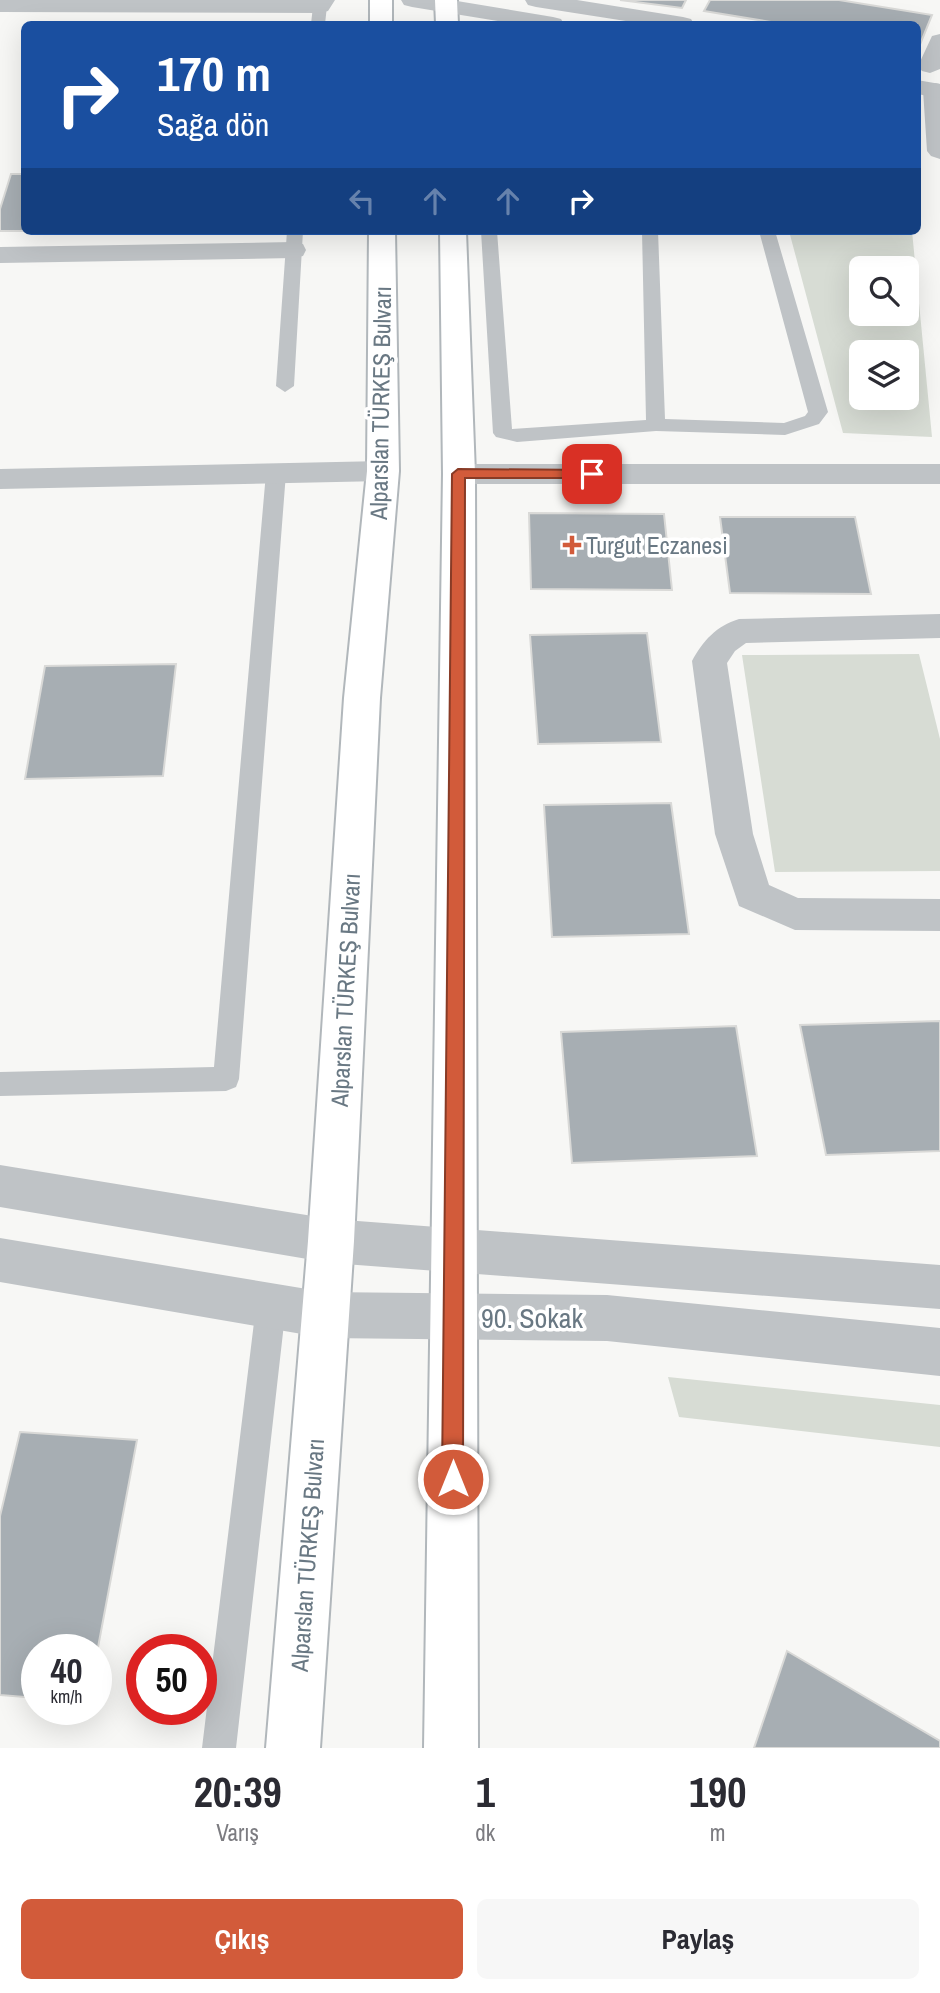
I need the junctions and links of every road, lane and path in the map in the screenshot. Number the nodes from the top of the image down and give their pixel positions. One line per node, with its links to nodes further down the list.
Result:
1 (381, 0): 7 (main road)
2 (412, 0): 6 (street)
3 (537, 0): 9 (street)
4 (0, 5): 5 (street)
5 (321, 10)
6 (447, 10): 8 (street)
7 (382, 21)
8 (531, 21)
9 (664, 21)
10 (940, 41): 11 (street)
11 (930, 77): 12 (street)
12 (940, 151)
13 (921, 167): 14 (street)
14 (940, 167)
15 (382, 235): 24 (main road, Alparslan TÜRKEŞ Bulvarı)
16 (453, 235): 26 (main road)
17 (489, 235): 23 (lane)
18 (650, 235): 23 (lane)
19 (768, 235): 23 (lane)
20 (294, 241): 21 (street); 22 (lane)
21 (0, 254)
22 (285, 386)
23 (656, 425)
24 (383, 471): 25 (street); 33 (main road, Alparslan TÜRKEŞ Bulvarı)
25 (276, 473): 28 (street); 31 (lane)
26 (458, 474): 27 (street); 34 (main road)
27 (940, 474)
28 (0, 479)
29 (940, 625): 30 (street)
30 (940, 915)
31 (0, 1084)
32 (0, 1186): 33 (street)
33 (331, 1241): 34 (street); 38 (main road, Alparslan TÜRKEŞ Bulvarı)
34 (454, 1250): 36 (street); 39 (main road)
35 (0, 1260): 37 (street, 90. Sokak)
36 (940, 1287)
37 (271, 1306): 38 (street, 90. Sokak); 41 (lane)
38 (325, 1315): 39 (street, 90. Sokak); 42 (main road, Alparslan TÜRKEŞ Bulvarı)
39 (454, 1318): 40 (street, 90. Sokak); 43 (main road)
40 (940, 1352)
41 (219, 1748)
42 (293, 1748)
43 (451, 1748)

